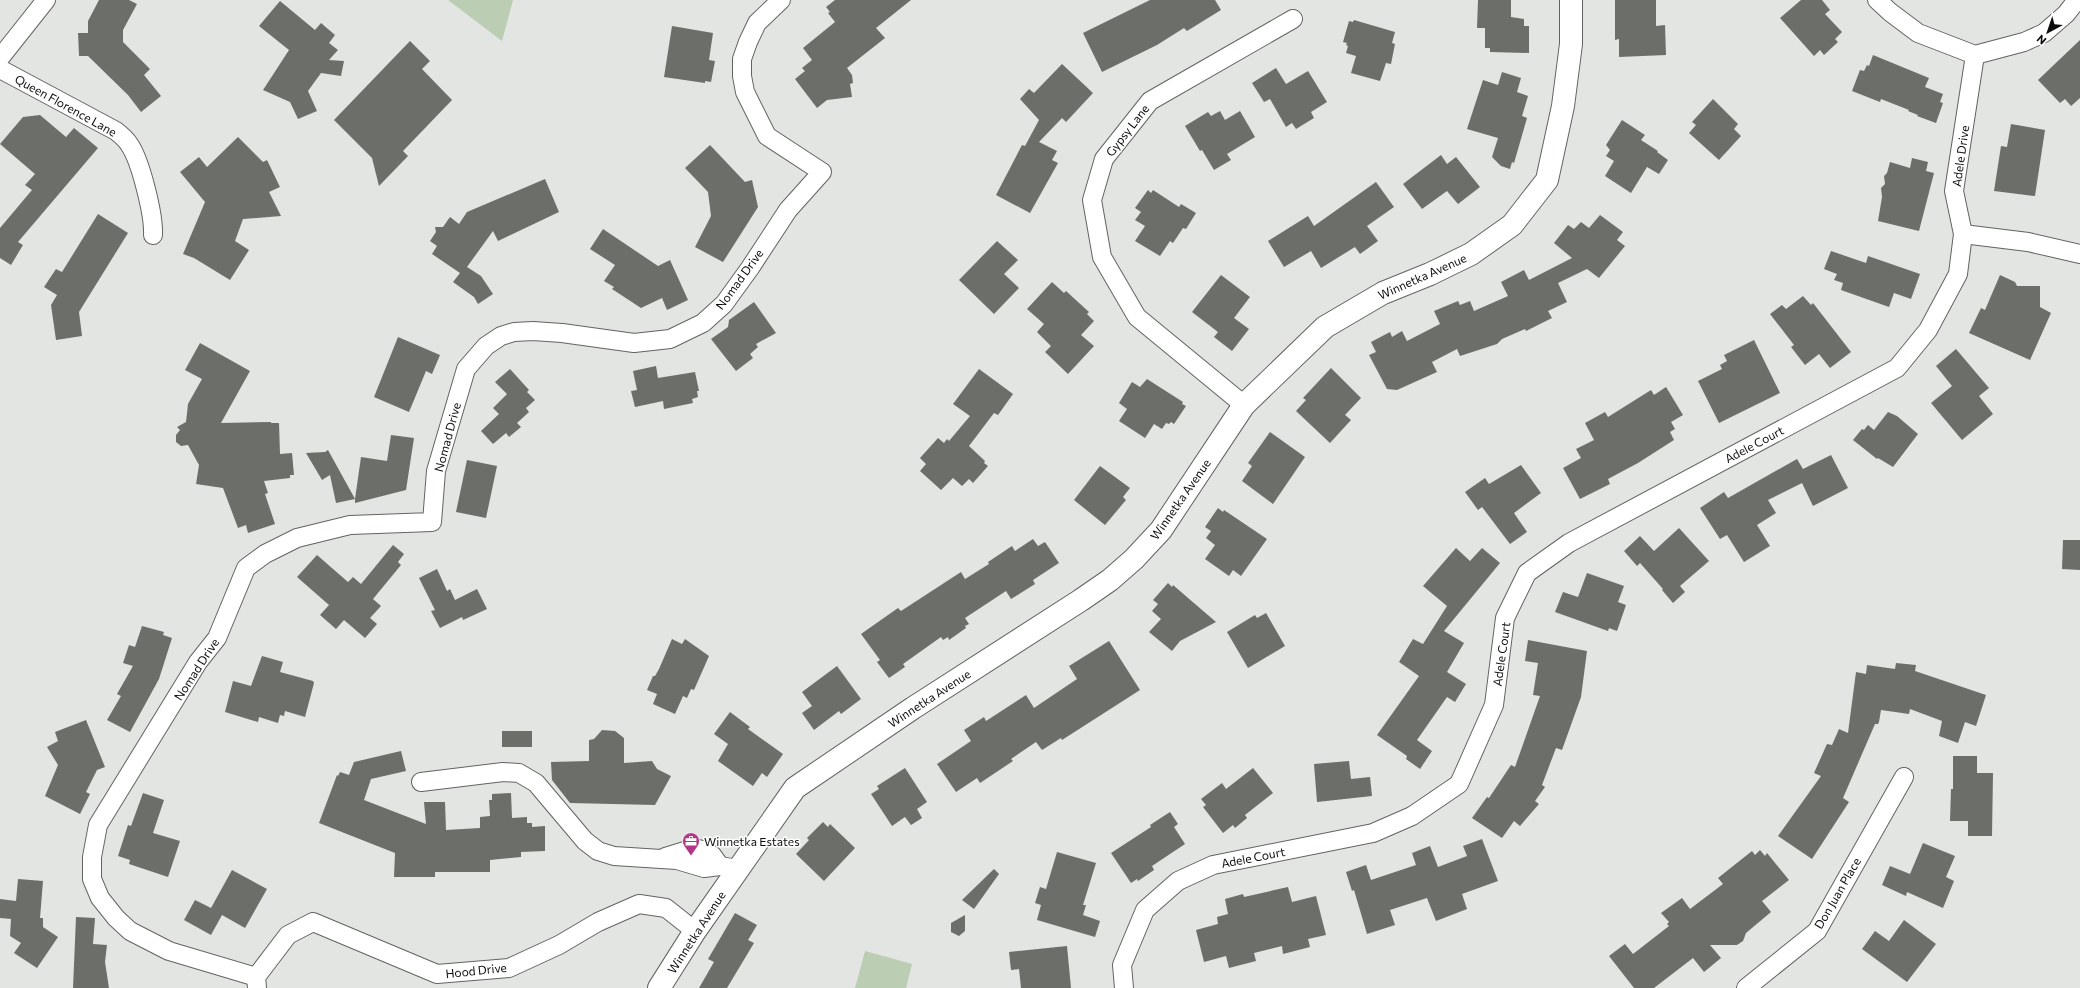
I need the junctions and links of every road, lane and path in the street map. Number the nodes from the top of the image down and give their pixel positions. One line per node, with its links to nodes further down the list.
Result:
1 (46, 0): 8 (street)
2 (781, 0): 18 (street, Nomad Drive)
3 (1571, 0): 13 (main road, Winnetka Avenue)
4 (1877, 0): 7 (street)
5 (2076, 0): 7 (street)
6 (1293, 18): 13 (street, Gypsy Lane)
7 (1975, 55): 10 (street, Adele Drive)
8 (0, 58)
9 (0, 69): 11 (street, Queen Florence Lane)
10 (1963, 234): 12 (street); 20 (street, Adele Court)
11 (153, 236)
12 (2080, 254)
13 (1244, 406): 16 (main road, Winnetka Avenue)
14 (1904, 777): 21 (street, Don Juan Place)
15 (421, 782): 16 (street)
16 (729, 868): 17 (main road, Winnetka Avenue)
17 (695, 931): 18 (street, Hood Drive); 19 (main road, Winnetka Avenue)
18 (257, 983)
19 (659, 988)
20 (1124, 988)
21 (1746, 988)

